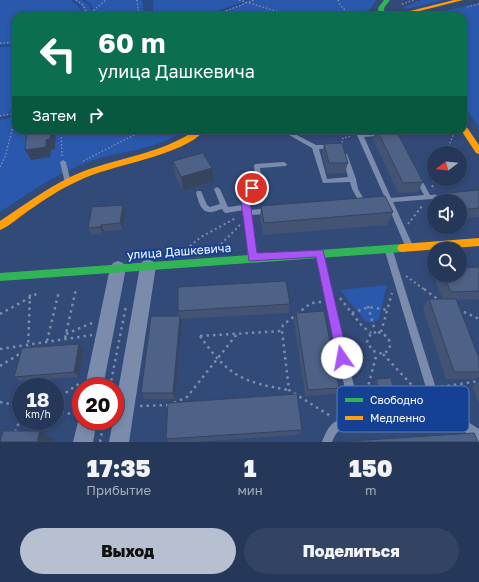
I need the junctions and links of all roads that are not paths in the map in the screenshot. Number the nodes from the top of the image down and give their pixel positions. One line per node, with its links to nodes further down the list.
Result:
1 (386, 0): 3 (street)
2 (460, 0): 4 (street)
3 (382, 12)
4 (410, 12)
5 (467, 119): 7 (street)
6 (467, 128): 7 (lane)
7 (473, 128): 13 (street)
8 (196, 134): 21 (street)
9 (291, 134): 15 (lane)
10 (371, 134): 26 (lane)
11 (394, 134): 14 (lane)
12 (467, 134): 16 (street)
13 (479, 136)
14 (397, 139)
15 (315, 147): 20 (lane); 20 (lane)
16 (479, 151)
17 (63, 162): 21 (lane)
18 (284, 164): 30 (lane)
19 (414, 171): 24 (lane)
20 (353, 179): 27 (lane)
21 (68, 182): 32 (street)
22 (217, 189): 29 (lane)
23 (199, 194): 29 (lane)
24 (427, 195)
25 (427, 197): 26 (lane)
26 (389, 200): 27 (lane); 34 (lane)
27 (363, 203): 28 (lane)
28 (351, 204)
29 (224, 206): 30 (lane)
30 (248, 210): 31 (lane); 37 (lane)
31 (280, 210)
32 (0, 226)
33 (479, 242): 34 (street, улица Дашкевича)
34 (409, 246): 35 (street, улица Дашкевича)
35 (388, 248): 36 (street, улица Дашкевича); 43 (lane)
36 (320, 252): 37 (street, улица Дашкевича); 42 (lane)
37 (252, 258): 38 (street, улица Дашкевича)
38 (148, 266): 39 (street, улица Дашкевича); 49 (street)
39 (118, 268): 40 (street, улица Дашкевича); 41 (street)
40 (0, 277)
41 (96, 378)
42 (349, 386)
43 (430, 386)
44 (337, 426): 50 (lane)
45 (469, 429): 47 (lane)
46 (85, 430): 48 (street)
47 (479, 438)
48 (83, 442)
49 (119, 442)
50 (327, 442)

